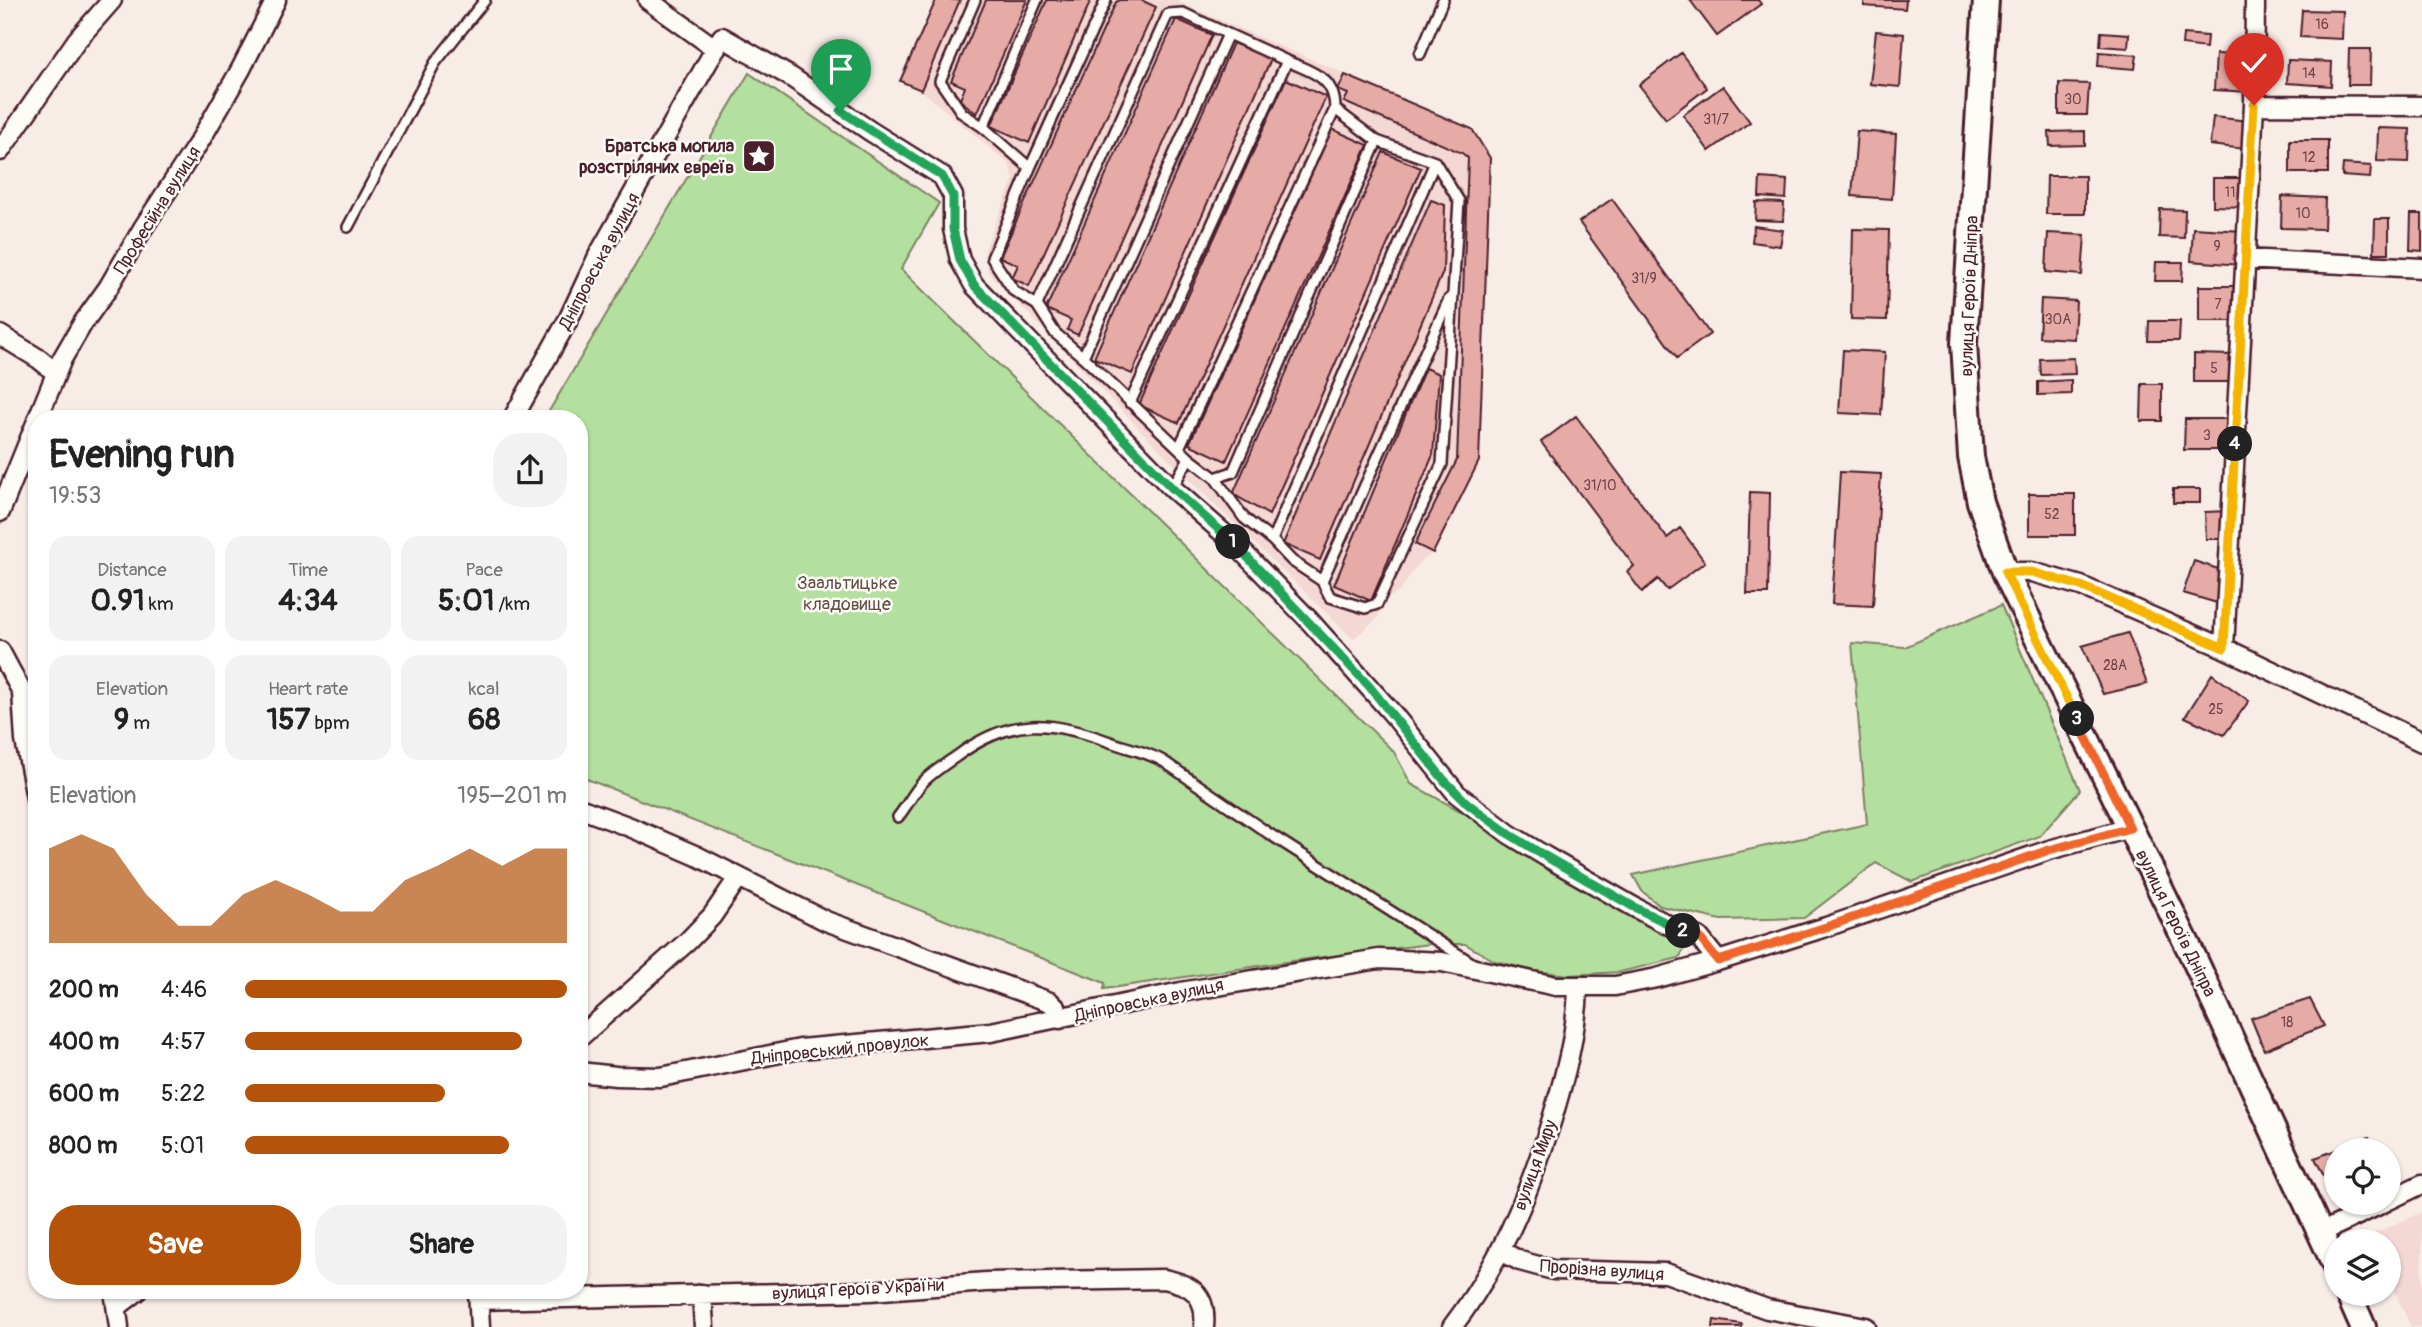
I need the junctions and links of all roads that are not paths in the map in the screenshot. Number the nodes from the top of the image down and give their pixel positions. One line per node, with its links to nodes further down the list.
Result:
1 (112, 0): 20 (street)
2 (276, 0): 30 (street, Професійна вулиця)
3 (485, 0): 23 (lane)
4 (648, 0): 12 (street)
5 (975, 0): 18 (lane)
6 (1037, 0): 18 (lane)
7 (1106, 0): 22 (lane)
8 (1443, 0): 13 (lane)
9 (1986, 0): 41 (main road, вулиця Героїв Дніпра)
10 (2255, 0): 15 (street)
11 (1228, 34): 14 (lane); 27 (lane); 29 (lane)
12 (716, 49): 33 (street, Дніпровська вулиця); 38 (street)
13 (1420, 54)
14 (1287, 61): 17 (lane); 31 (lane)
15 (2254, 105): 16 (street); 24 (street)
16 (2422, 106)
17 (1335, 109): 19 (lane); 35 (lane)
18 (983, 128): 22 (lane)
19 (1377, 141): 21 (lane); 37 (lane)
20 (0, 150)
21 (1434, 162): 26 (lane); 40 (lane)
22 (1031, 168): 27 (lane)
23 (348, 228)
24 (2244, 258): 25 (street); 43 (street)
25 (2422, 268)
26 (1452, 292): 42 (lane); 42 (lane)
27 (1037, 305): 29 (lane)
28 (0, 335): 30 (street)
29 (1083, 357): 31 (lane)
30 (55, 372): 32 (street, Професійна вулиця)
31 (1130, 403): 35 (lane)
32 (41, 410)
33 (517, 410)
34 (28, 442): 39 (street, Професійна вулиця)
35 (1179, 448): 36 (lane)
36 (1189, 458): 37 (lane); 38 (lane)
37 (1214, 478): 40 (lane)
38 (1172, 488): 53 (street)
39 (0, 512)
40 (1272, 540): 42 (lane)
41 (2005, 572): 43 (street); 51 (main road, вулиця Героїв Дніпра)
42 (1322, 581)
43 (2224, 648): 47 (street)
44 (0, 651): 45 (street)
45 (28, 688)
46 (28, 711): 48 (street)
47 (2422, 742)
48 (28, 756)
49 (588, 811): 52 (street, Дніпровська вулиця)
50 (898, 817): 54 (lane)
51 (2130, 828): 53 (street, Дніпровська вулиця); 62 (main road, вулиця Героїв Дніпра)
52 (738, 878): 56 (street, Дніпровська вулиця); 57 (street)
53 (1718, 961): 55 (street, Дніпровська вулиця)
54 (1485, 972): 55 (street, Дніпровська вулиця); 56 (street, Дніпровська вулиця)
55 (1578, 987): 64 (street, вулиця Миру)
56 (1060, 1019): 58 (street, Дніпровський провулок)
57 (588, 1030)
58 (588, 1073)
59 (2422, 1184): 60 (street)
60 (2401, 1194)
61 (2358, 1215): 62 (street)
62 (2320, 1233): 63 (main road, вулиця Героїв Дніпра)
63 (2324, 1242)
64 (1501, 1251): 70 (street, Прорізна вулиця); 75 (street, вулиця Миру)
65 (702, 1294): 66 (street, вулиця Героїв України); 73 (street); 74 (street, вулиця Героїв України)
66 (588, 1295)
67 (116, 1299): 71 (street)
68 (479, 1299): 72 (street)
69 (2354, 1306): 78 (main road)
70 (1768, 1309): 76 (street); 77 (street, Прорізна вулиця)
71 (119, 1327)
72 (480, 1327)
73 (704, 1327)
74 (1204, 1327)
75 (1452, 1327)
76 (1765, 1327)
77 (1866, 1327)
78 (2363, 1327)

